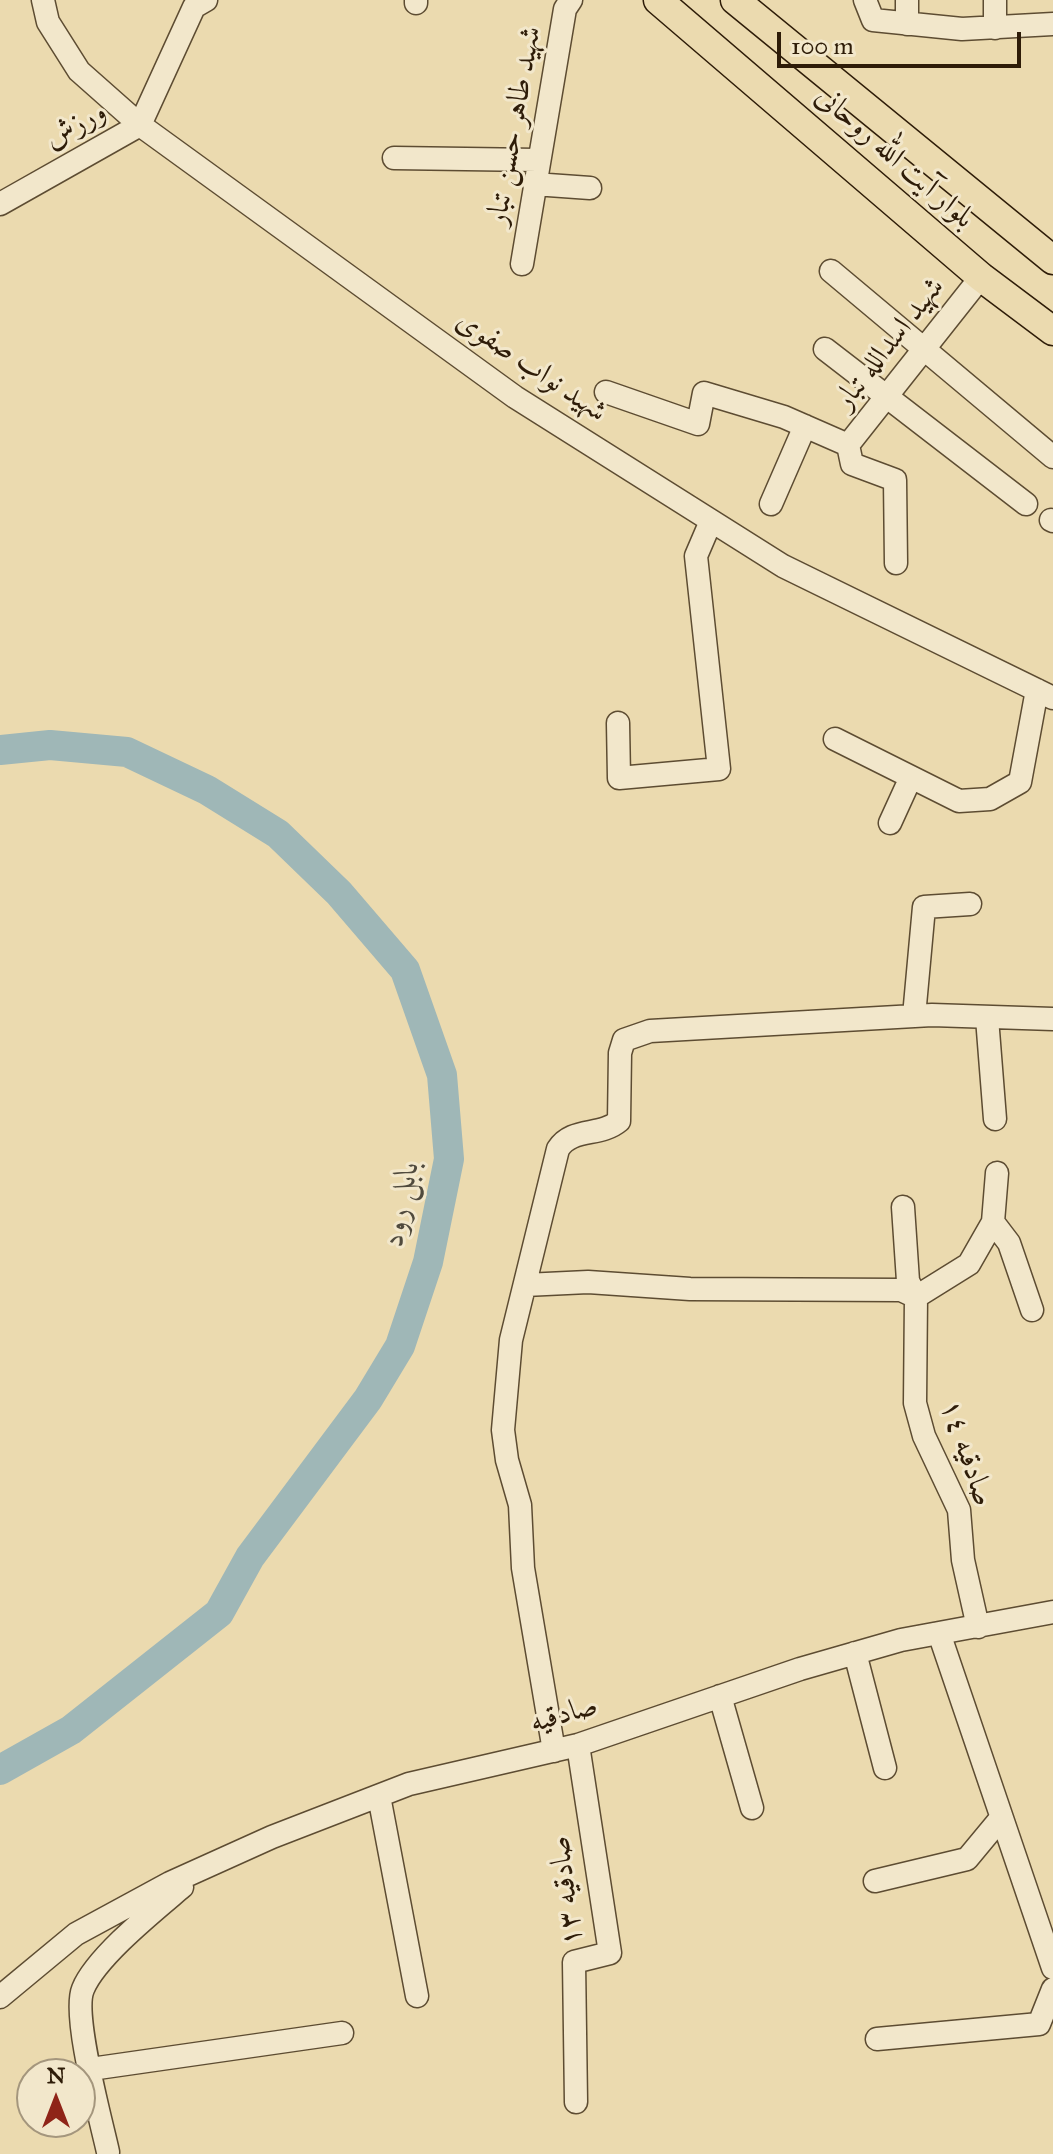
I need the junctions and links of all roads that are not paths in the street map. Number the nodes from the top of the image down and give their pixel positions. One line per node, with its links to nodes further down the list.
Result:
1 (43, 0): 12 (street, شهید نواب صفوی)
2 (206, 0): 12 (street, ورزش)
3 (571, 0): 14 (street, شهید طاهر حسن تبار)
4 (658, 0): 21 (main road, بلوار آیت الله روحانی)
5 (735, 0): 18 (main road, بلوار آیت الله روحانی)
6 (865, 0): 9 (street)
7 (907, 0): 9 (street)
8 (995, 0): 11 (street)
9 (907, 24): 11 (street)
10 (1053, 24): 11 (street)
11 (995, 28)
12 (140, 125): 17 (street, ورزش); 32 (street, شهید نواب صفوی)
13 (394, 158): 14 (street)
14 (537, 160): 15 (street, شهید طاهر حسن تبار)
15 (534, 184): 16 (street); 19 (street, شهید طاهر حسن تبار)
16 (590, 188)
17 (0, 204)
18 (1053, 260)
19 (522, 264)
20 (831, 271): 23 (street)
21 (981, 277): 22 (main road, بلوار آیت الله روحانی); 23 (street, شهید اسدالله تبار)
22 (1053, 331)
23 (926, 347): 26 (street, شهید اسدالله تبار); 29 (street)
24 (825, 349): 26 (street)
25 (606, 392): 27 (street)
26 (886, 397): 28 (street, شهید اسدالله تبار); 31 (street)
27 (805, 426): 28 (street); 30 (street)
28 (848, 445): 33 (street, شهید اسدالله تبار)
29 (1053, 457)
30 (771, 504)
31 (1026, 504)
32 (711, 521): 34 (street, شهید نواب صفوی); 35 (street)
33 (896, 563)
34 (1045, 694): 37 (street)
35 (618, 723)
36 (835, 739): 37 (street)
37 (911, 777): 38 (street)
38 (890, 823)
39 (970, 904): 40 (street)
40 (914, 1016): 41 (street); 47 (street)
41 (987, 1018): 42 (street); 43 (street)
42 (1053, 1019)
43 (995, 1119)
44 (997, 1173): 46 (street)
45 (903, 1207): 48 (street, صادقيه ١٤)
46 (993, 1222): 48 (street); 49 (street)
47 (525, 1285): 48 (street); 56 (street)
48 (916, 1297): 51 (street, صادقيه ١٤)
49 (1032, 1310)
50 (1053, 1612): 51 (street, صادقیه)
51 (978, 1627): 52 (street, صادقیه)
52 (939, 1633): 53 (street, صادقیه); 60 (street)
53 (855, 1653): 54 (street, صادقیه); 57 (street)
54 (720, 1696): 55 (street, صادقیه); 59 (street)
55 (578, 1745): 56 (street, صادقیه); 72 (street, صادقیه ۱۳)
56 (554, 1751): 58 (street, صادقیه)
57 (885, 1768)
58 (379, 1796): 61 (street, صادقیه); 65 (street)
59 (752, 1808)
60 (1001, 1818): 62 (street); 63 (street)
61 (208, 1866): 66 (street, صادقیه); 69 (street)
62 (875, 1881)
63 (1053, 1968)
64 (1053, 1989): 68 (street)
65 (417, 1996)
66 (0, 1997)
67 (342, 2033): 70 (street)
68 (877, 2039)
69 (89, 2058)
70 (96, 2068)
71 (96, 2093): 73 (street)
72 (576, 2102)
73 (108, 2152)

